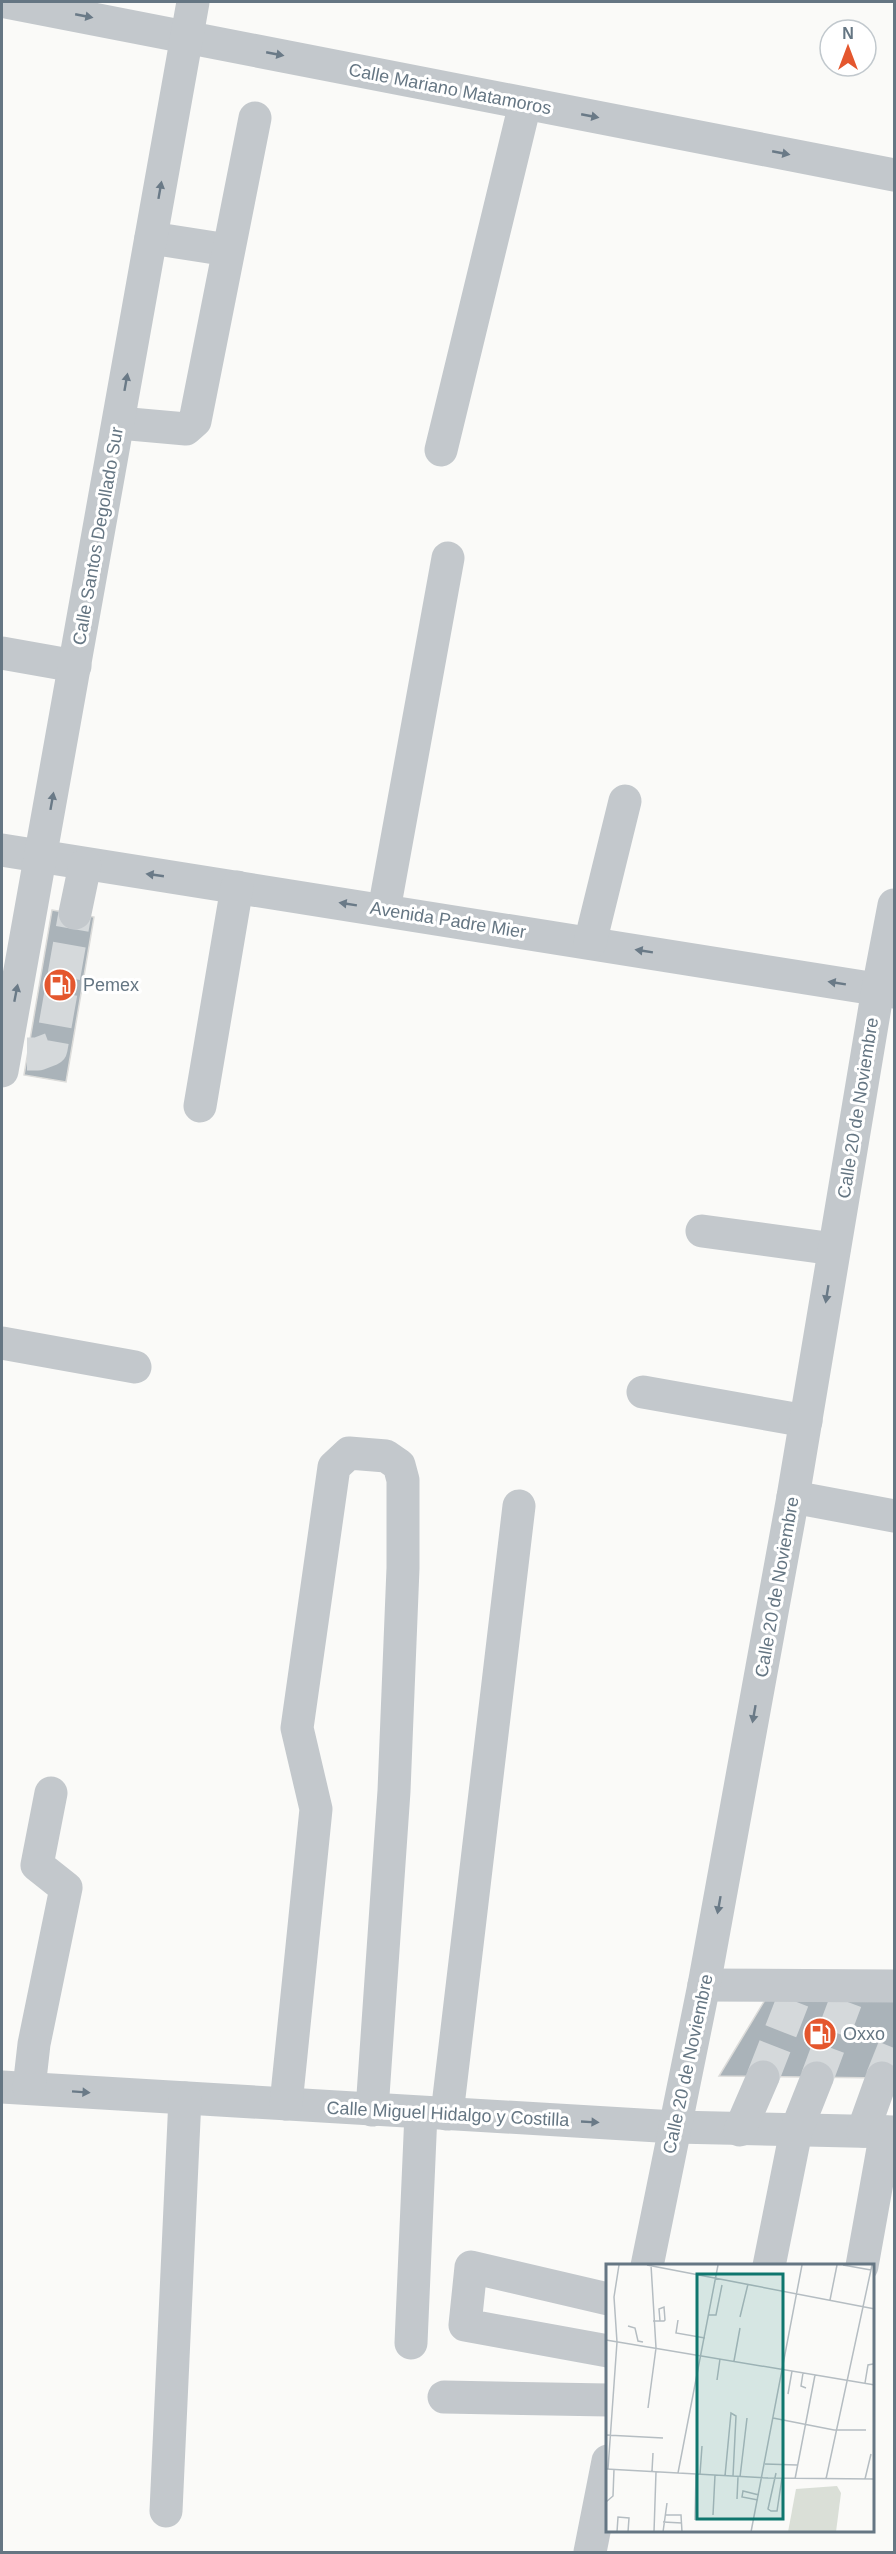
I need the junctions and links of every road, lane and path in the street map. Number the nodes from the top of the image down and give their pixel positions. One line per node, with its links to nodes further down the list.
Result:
1 (6, 2): 3 (street, Calle Mariano Matamoros, one-way to 3)
2 (193, 2): 3 (street, Calle Santos Degollado Sur)
3 (187, 36): 4 (street, Calle Mariano Matamoros, one-way to 4); 7 (street, Calle Santos Degollado Sur, one-way to 3)
4 (525, 104): 6 (street, Calle Mariano Matamoros, one-way to 6); 10 (street)
5 (255, 118): 8 (street)
6 (894, 175)
7 (151, 238): 8 (street); 9 (street, Calle Santos Degollado Sur, one-way to 7)
8 (228, 250): 9 (street)
9 (119, 423): 13 (street, Calle Santos Degollado Sur)
10 (441, 450)
11 (448, 558): 20 (street)
12 (2, 653): 13 (street)
13 (75, 666): 16 (street, Calle Santos Degollado Sur, one-way to 13)
14 (624, 801): 22 (street)
15 (2, 850): 16 (street, Avenida Padre Mier)
16 (42, 858): 17 (street, Avenida Padre Mier); 24 (street, Calle Santos Degollado Sur, one-way to 16)
17 (85, 865): 18 (street, Avenida Padre Mier, one-way to 17); 21 (street)
18 (237, 887): 20 (street, Avenida Padre Mier, one-way to 18); 25 (street)
19 (894, 905): 23 (street, Calle 20 de Noviembre)
20 (384, 910): 22 (street, Avenida Padre Mier)
21 (75, 914)
22 (590, 943): 23 (street, Avenida Padre Mier, one-way to 22)
23 (886, 991): 27 (street, Calle 20 de Noviembre)
24 (11, 1058)
25 (200, 1106)
26 (702, 1231): 27 (street)
27 (834, 1249): 31 (street, Calle 20 de Noviembre, one-way to 31)
28 (2, 1343): 29 (street)
29 (135, 1367)
30 (643, 1392): 31 (street)
31 (806, 1421): 32 (street, Calle 20 de Noviembre)
32 (793, 1497): 34 (street); 36 (street, Calle 20 de Noviembre, one-way to 36)
33 (519, 1506): 45 (street)
34 (894, 1516)
35 (51, 1793): 41 (street)
36 (704, 1985): 37 (street); 46 (street, Calle 20 de Noviembre)
37 (894, 1986)
38 (763, 2077): 47 (street)
39 (817, 2078): 48 (street)
40 (882, 2078): 49 (street)
41 (15, 2088): 42 (street, Calle Miguel Hidalgo y Costilla, one-way to 42)
42 (185, 2098): 43 (street, Calle Miguel Hidalgo y Costilla); 59 (street)
43 (286, 2104): 44 (street, Calle Miguel Hidalgo y Costilla); 44 (street)
44 (372, 2110): 45 (street, Calle Miguel Hidalgo y Costilla)
45 (434, 2114): 46 (street, Calle Miguel Hidalgo y Costilla, one-way to 46); 54 (street)
46 (675, 2127): 47 (street, Calle Miguel Hidalgo y Costilla); 50 (street, Calle 20 de Noviembre)
47 (740, 2130): 48 (street, Calle Miguel Hidalgo y Costilla)
48 (796, 2131): 49 (street, Calle Miguel Hidalgo y Costilla); 51 (street)
49 (881, 2132): 52 (street)
50 (647, 2264)
51 (769, 2264)
52 (862, 2264)
53 (606, 2300): 55 (street)
54 (411, 2343)
55 (606, 2351)
56 (444, 2397): 57 (street)
57 (606, 2400)
58 (606, 2471): 60 (street)
59 (166, 2511)
60 (590, 2553)

